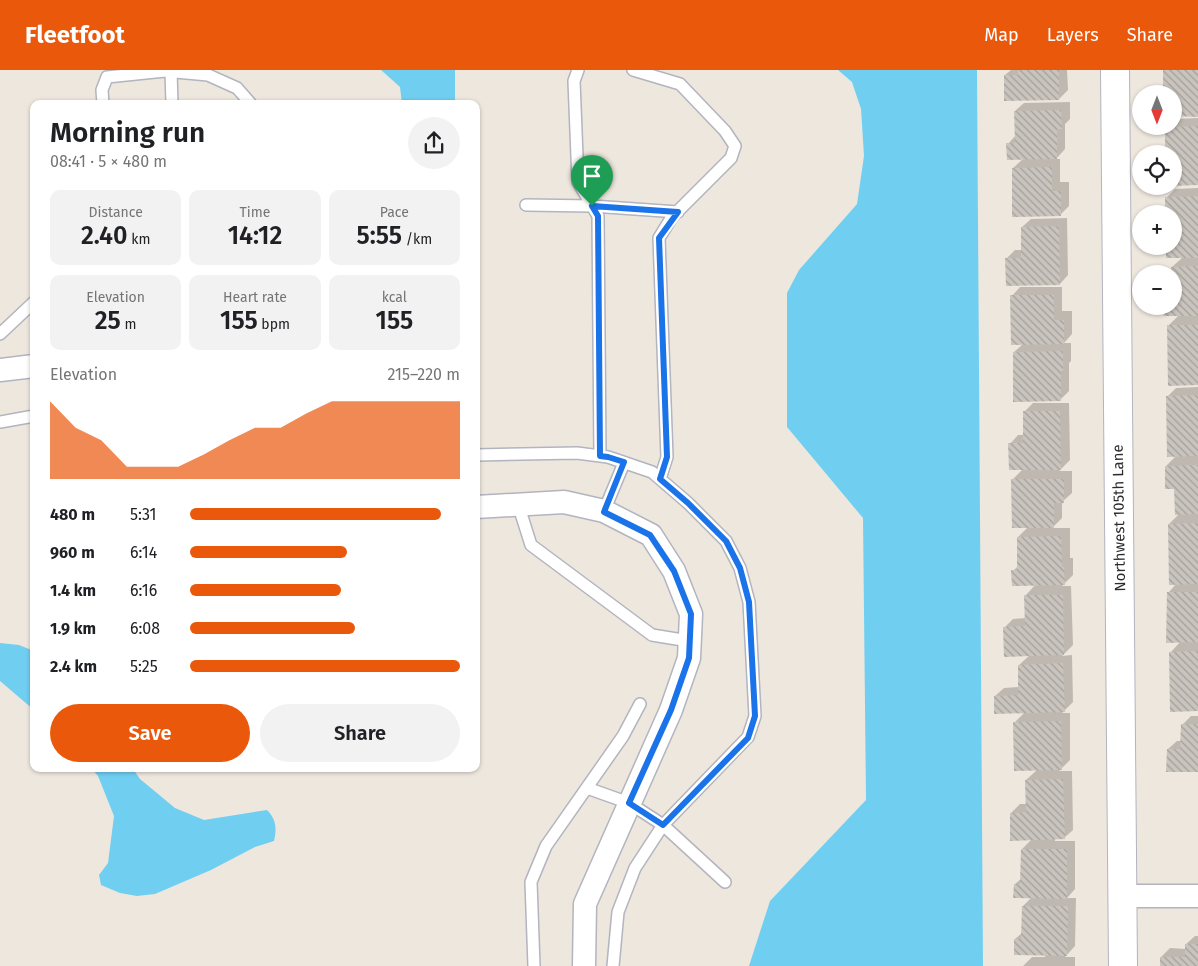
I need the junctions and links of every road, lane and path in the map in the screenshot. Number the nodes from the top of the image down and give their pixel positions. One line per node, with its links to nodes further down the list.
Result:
1 (578, 70): 9 (lane)
2 (633, 70): 10 (lane)
3 (1115, 70): 30 (street, Northwest 105th Lane)
4 (171, 72): 5 (lane); 6 (lane); 7 (lane)
5 (103, 100)
6 (172, 100)
7 (248, 100)
8 (526, 205): 9 (lane)
9 (592, 206): 10 (lane); 18 (lane)
10 (678, 212): 20 (lane)
11 (30, 306): 12 (lane)
12 (0, 334)
13 (30, 366): 14 (street)
14 (0, 370)
15 (30, 417): 16 (lane)
16 (0, 422)
17 (480, 455): 18 (lane)
18 (600, 456): 19 (lane)
19 (624, 462): 20 (lane); 23 (lane)
20 (660, 479): 28 (lane)
21 (518, 504): 22 (street); 23 (street); 24 (lane)
22 (480, 507)
23 (604, 512): 24 (street)
24 (689, 641): 27 (street)
25 (640, 704): 26 (lane)
26 (587, 788): 27 (lane); 32 (lane)
27 (629, 803): 28 (lane); 33 (street)
28 (663, 825): 29 (lane); 34 (lane)
29 (725, 882)
30 (1122, 896): 31 (street); 35 (street, Northwest 105th Lane)
31 (1198, 896)
32 (534, 966)
33 (584, 966)
34 (613, 966)
35 (1124, 966)

